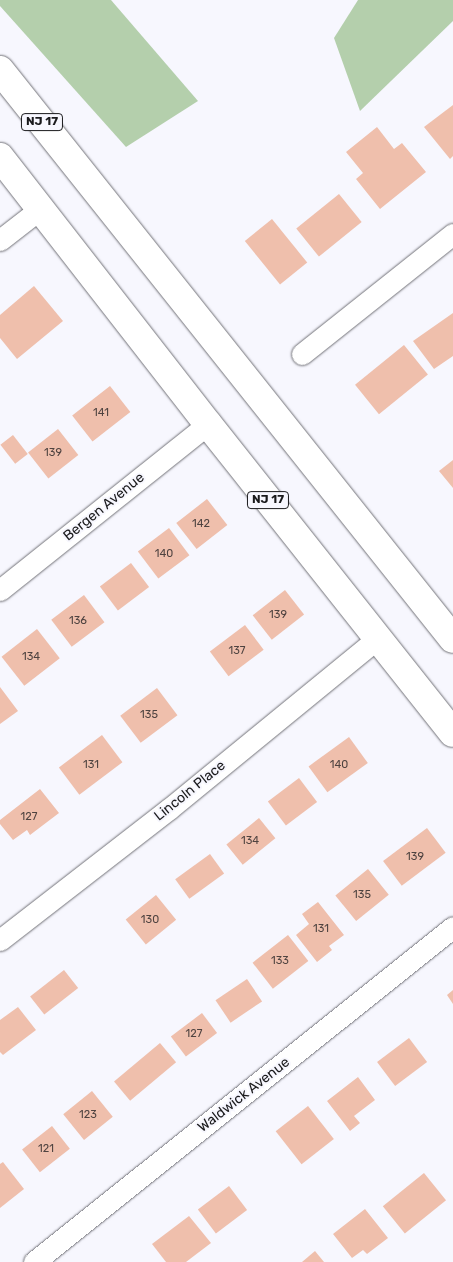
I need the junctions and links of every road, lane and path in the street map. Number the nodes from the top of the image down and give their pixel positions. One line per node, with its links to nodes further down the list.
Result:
1 (0, 70): 10 (highway, NJ 17)
2 (0, 157): 3 (highway, NJ 17)
3 (40, 209): 5 (street); 7 (highway, NJ 17)
4 (453, 234): 6 (street)
5 (0, 240)
6 (302, 354)
7 (208, 424): 8 (street, Bergen Avenue); 9 (highway, NJ 17)
8 (0, 590)
9 (378, 638): 11 (highway, NJ 17); 13 (street, Lincoln Place)
10 (453, 639)
11 (453, 733)
12 (453, 927): 14 (street, Waldwick Avenue)
13 (0, 940)
14 (34, 1262)

